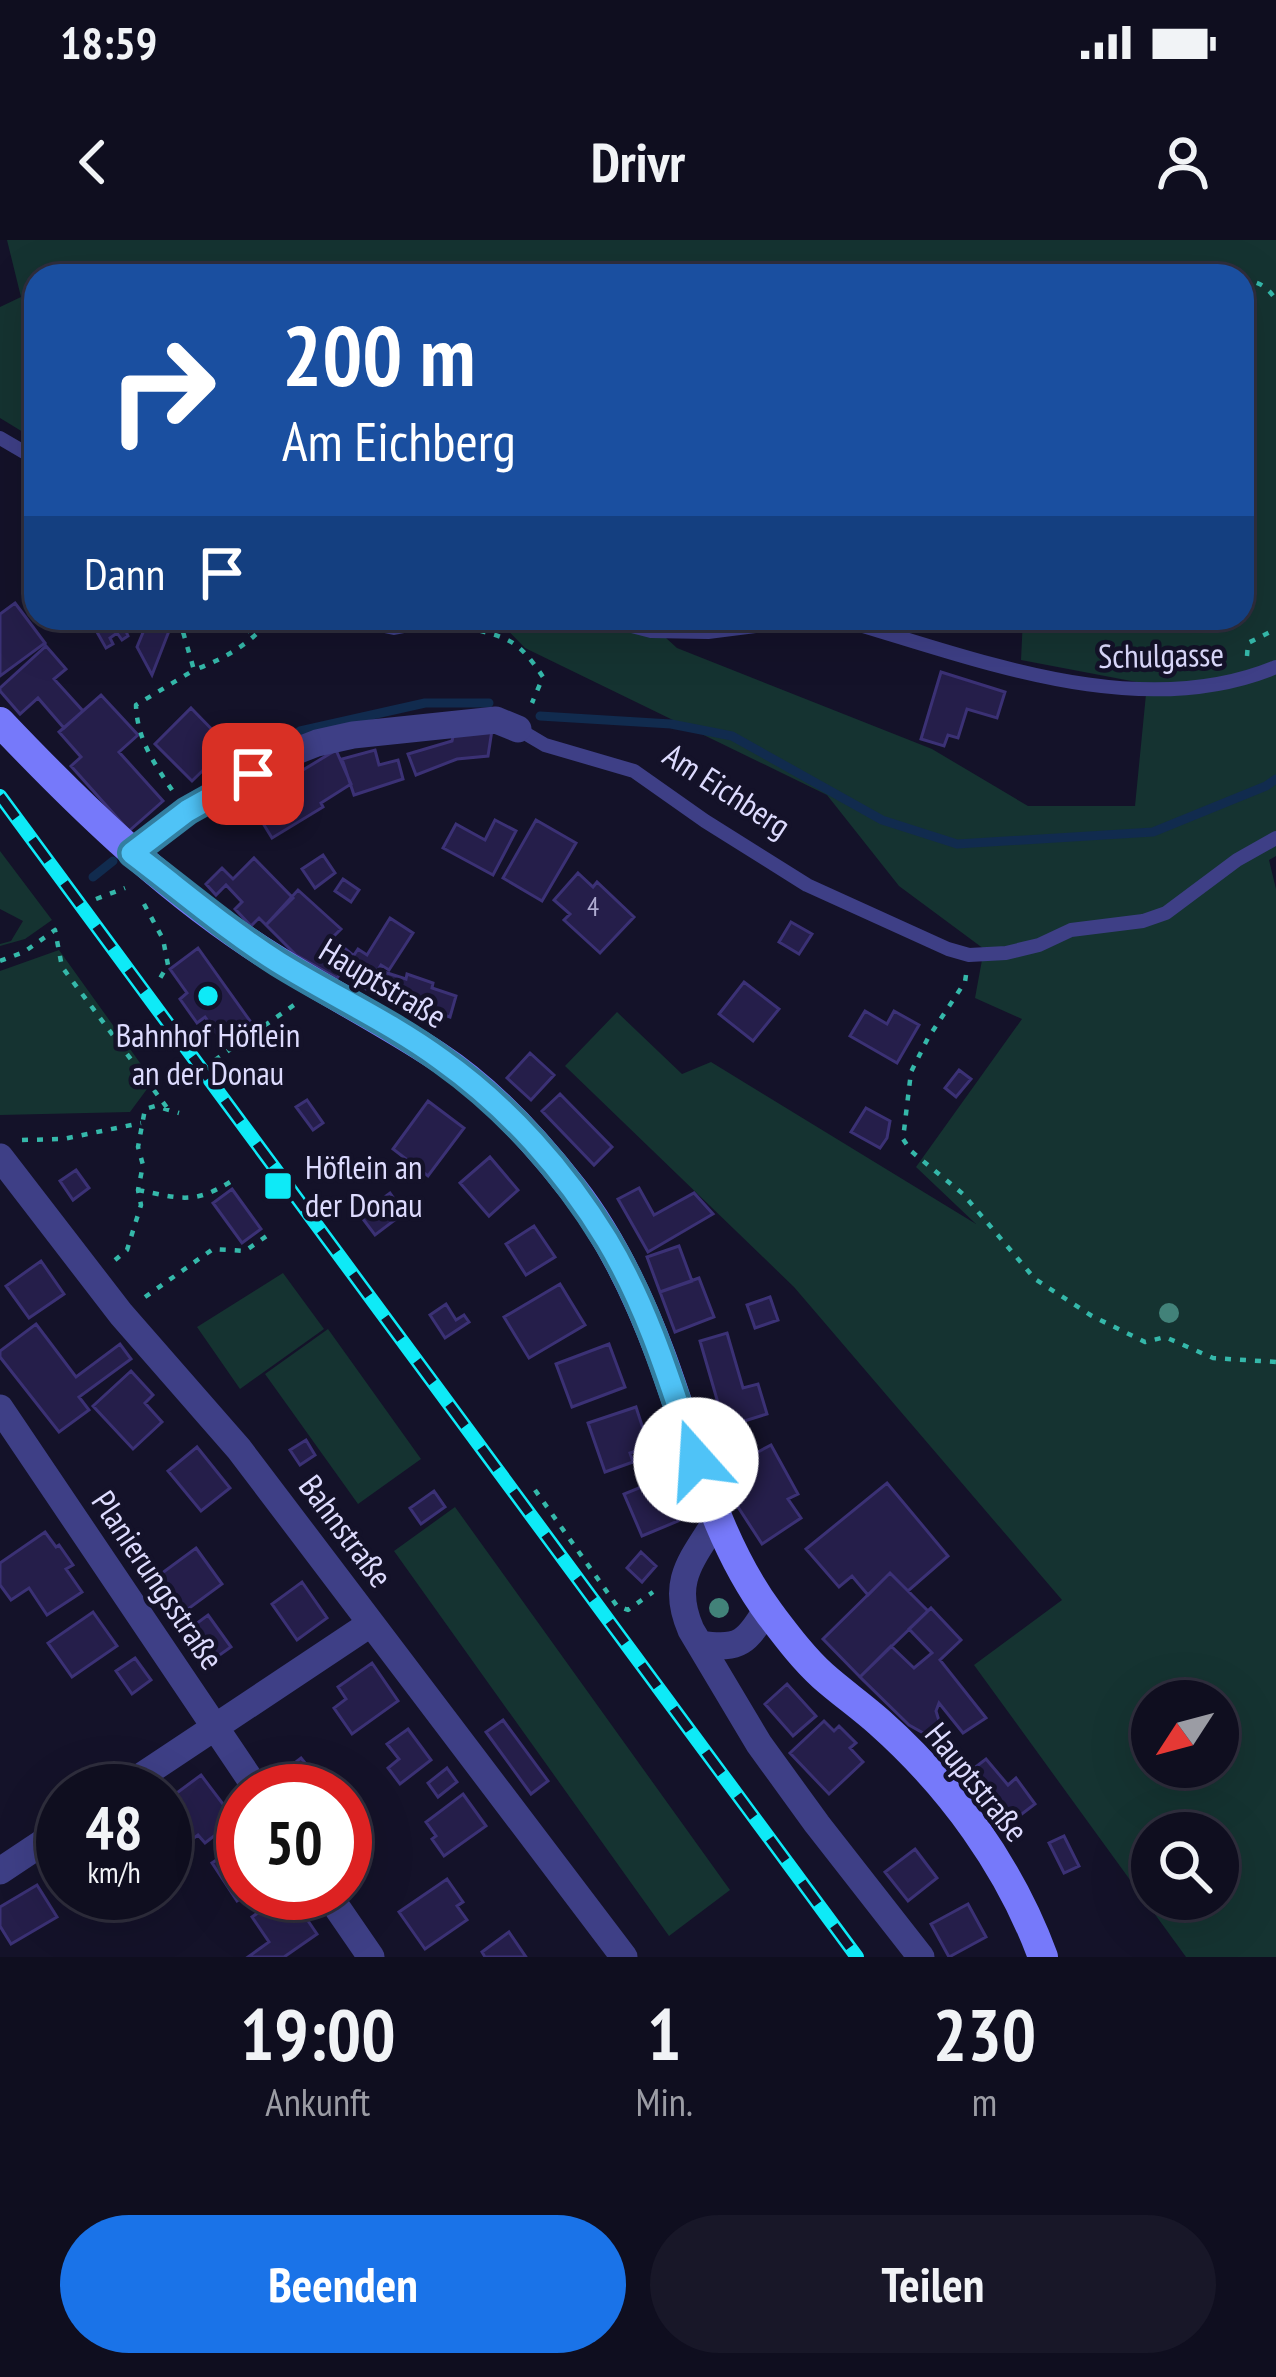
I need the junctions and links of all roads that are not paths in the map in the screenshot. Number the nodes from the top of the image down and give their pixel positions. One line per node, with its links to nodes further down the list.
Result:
1 (647, 630): 2 (lane)
2 (725, 630)
3 (879, 630): 4 (lane, Schulgasse)
4 (1276, 667)
5 (0, 722): 8 (main road, Hauptstraße)
6 (518, 730): 7 (lane, Am Eichberg); 8 (street, Am Eichberg)
7 (1276, 838)
8 (132, 853): 12 (main road, Hauptstraße)
9 (10, 1148): 10 (street, Bahnstraße)
10 (12, 1197): 14 (street, Bahnstraße)
11 (0, 1408): 16 (street, Planierungsstraße)
12 (716, 1521): 13 (main road, Hauptstraße); 15 (street)
13 (766, 1609): 15 (street); 25 (main road, Hauptstraße)
14 (370, 1624): 16 (street); 23 (street, Bahnstraße)
15 (701, 1645): 24 (street)
16 (214, 1727): 17 (street); 18 (street, Planierungsstraße)
17 (159, 1764)
18 (239, 1764)
19 (36, 1847): 20 (street)
20 (0, 1871)
21 (346, 1920): 22 (street)
22 (371, 1957)
23 (624, 1957)
24 (921, 1957)
25 (1043, 1957)

